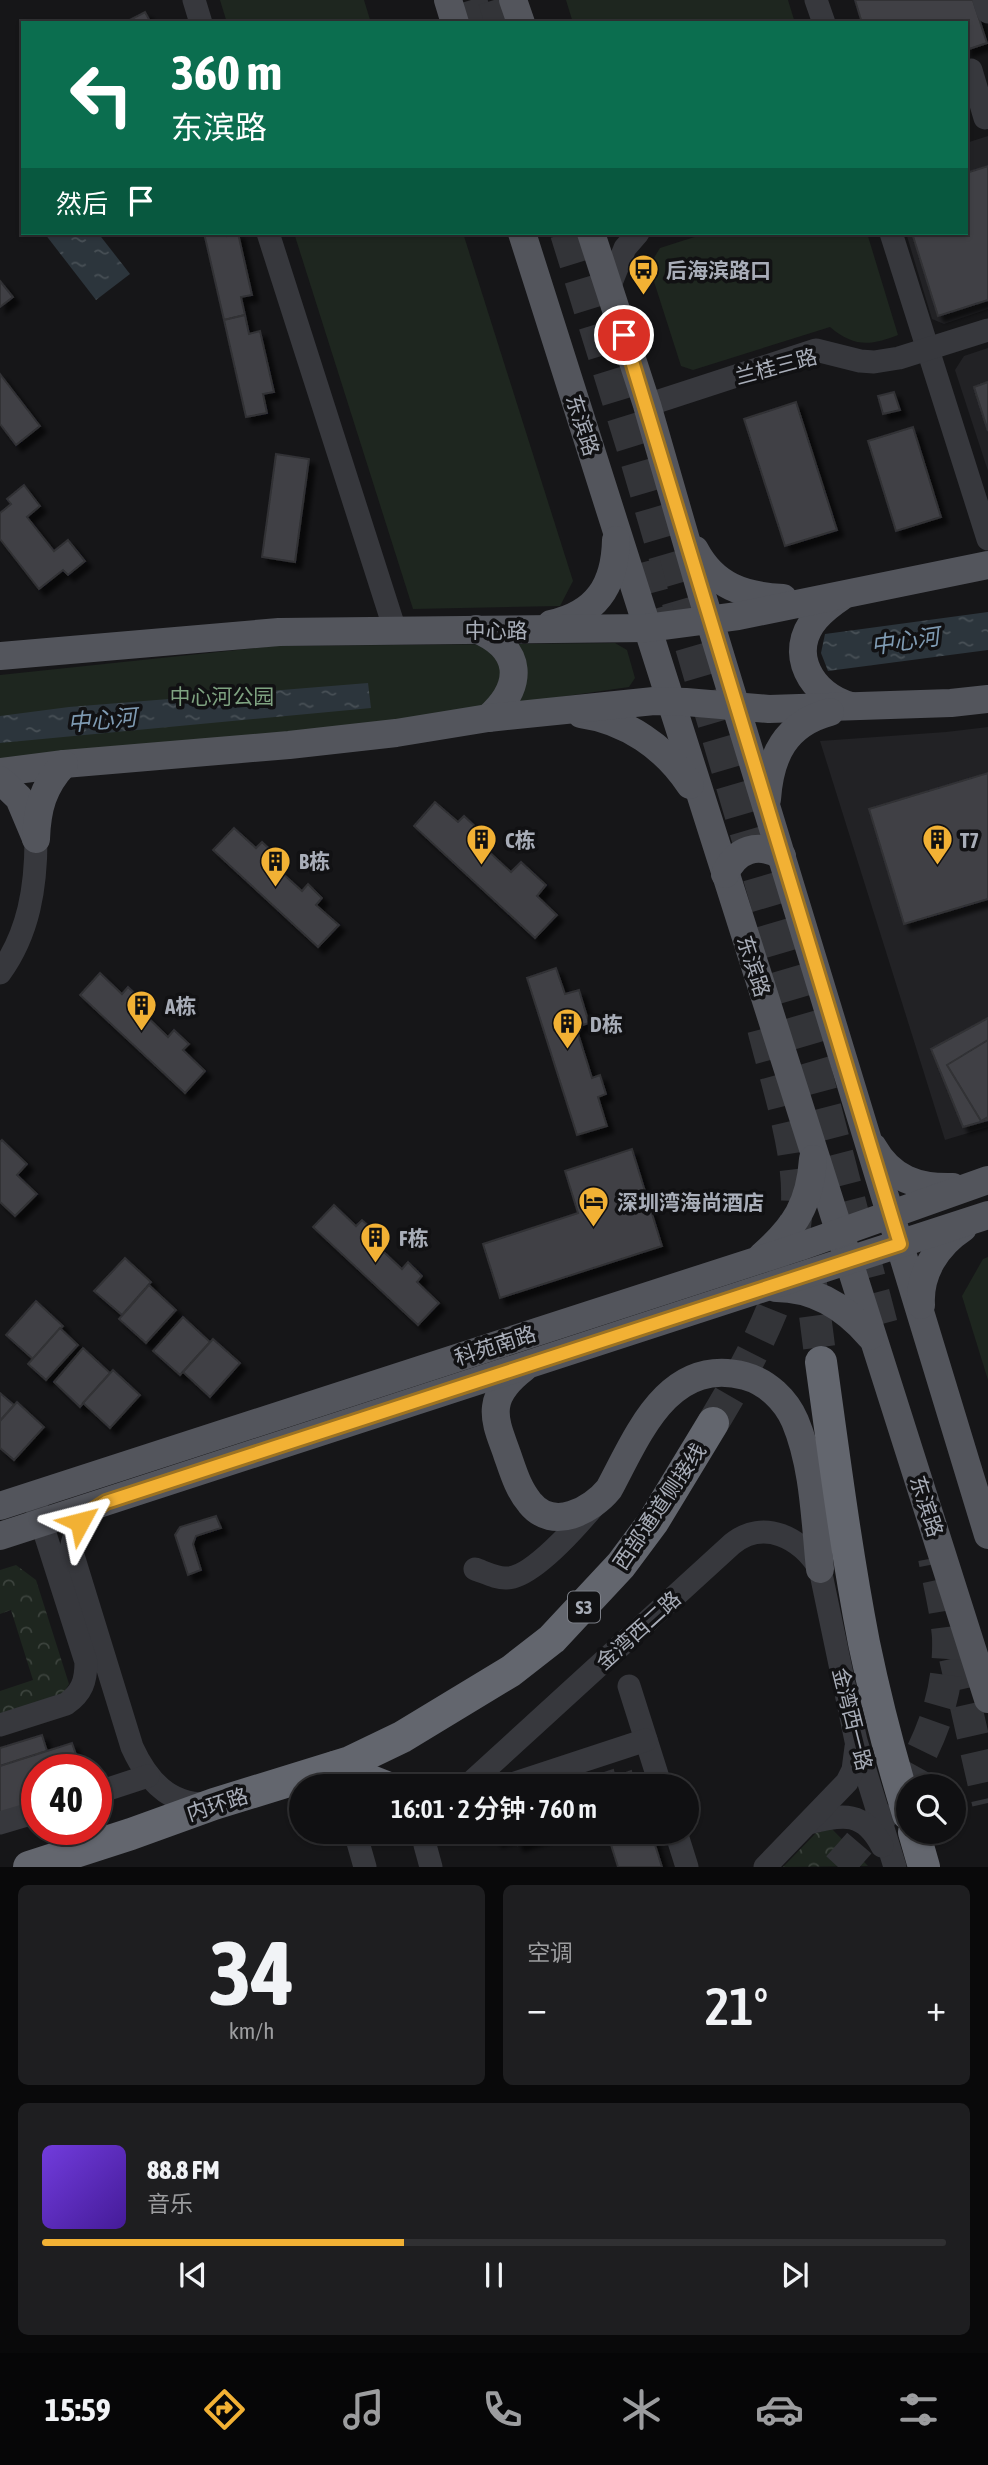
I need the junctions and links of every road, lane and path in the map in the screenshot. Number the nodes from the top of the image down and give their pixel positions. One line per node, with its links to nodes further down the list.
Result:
1 (194, 0): 7 (street)
2 (448, 0): 8 (main road)
3 (513, 0): 9 (main road)
4 (816, 0): 10 (street)
5 (984, 0): 6 (street)
6 (988, 12)
7 (200, 21)
8 (454, 21)
9 (520, 21)
10 (823, 21)
11 (975, 68): 12 (street)
12 (980, 120)
13 (269, 235): 31 (street)
14 (523, 235): 22 (main road, 东滨路)
15 (592, 235): 18 (main road)
16 (636, 235): 18 (street)
17 (892, 235): 20 (street)
18 (609, 288): 21 (main road)
19 (988, 330): 20 (street, 兰桂三路)
20 (928, 349): 21 (street, 兰桂三路); 24 (street)
21 (647, 405): 23 (main road)
22 (616, 527): 29 (main road, 东滨路); 32 (main road)
23 (685, 533): 27 (main road); 28 (main road)
24 (988, 539)
25 (988, 565): 26 (main road, 中心路)
26 (846, 594): 27 (main road, 中心路); 37 (main road)
27 (817, 600): 28 (main road, 中心路)
28 (710, 620): 29 (main road, 中心路); 36 (main road)
29 (647, 628): 32 (main road, 中心路); 35 (main road, 东滨路)
30 (476, 629): 31 (main road, 中心路); 32 (main road, 中心路); 39 (main road)
31 (395, 630): 33 (main road, 中心路)
32 (526, 630)
33 (0, 656)
34 (988, 699): 37 (main road)
35 (670, 702): 36 (main road); 38 (main road); 43 (main road, 东滨路)
36 (736, 707): 37 (main road); 44 (main road)
37 (854, 707): 44 (main road)
38 (561, 711): 39 (main road); 43 (main road)
39 (488, 718): 40 (main road)
40 (64, 764): 41 (main road); 45 (main road)
41 (0, 772)
42 (0, 780): 45 (main road)
43 (702, 803): 47 (main road, 东滨路)
44 (766, 805): 46 (main road)
45 (36, 839): 48 (street)
46 (782, 856): 47 (main road); 49 (main road)
47 (725, 874): 50 (main road, 东滨路)
48 (0, 973)
49 (867, 1137): 51 (main road); 52 (main road)
50 (814, 1153): 54 (main road, 东滨路); 56 (main road)
51 (977, 1183): 52 (main road, 科苑南路)
52 (891, 1214): 54 (main road, 科苑南路); 55 (main road)
53 (981, 1217): 55 (main road, 科苑南路); 61 (main road)
54 (839, 1232): 56 (main road, 科苑南路); 57 (main road, 东滨路)
55 (900, 1244): 57 (main road, 科苑南路); 61 (main road)
56 (757, 1260): 58 (main road, 科苑南路)
57 (849, 1261): 59 (main road, 科苑南路); 62 (main road, 东滨路)
58 (672, 1288): 60 (main road); 66 (main road, 科苑南路)
59 (766, 1288): 60 (main road, 科苑南路); 62 (main road)
60 (680, 1316): 64 (main road, 科苑南路)
61 (922, 1318): 71 (main road)
62 (873, 1339): 76 (main road, 东滨路)
63 (821, 1362): 87 (highway)
64 (526, 1367): 67 (main road); 68 (main road, 科苑南路)
65 (713, 1423): 78 (highway, 西部通道侧接线 / S3)
66 (33, 1496): 69 (main road, 科苑南路); 70 (street)
67 (601, 1499): 73 (street); 74 (main road)
68 (106, 1502): 70 (main road, 科苑南路); 88 (street)
69 (0, 1506)
70 (42, 1523): 72 (main road, 科苑南路); 77 (street)
71 (988, 1535)
72 (0, 1536)
73 (475, 1569)
74 (820, 1569): 80 (street, 金湾西一路); 81 (street, 金湾西二路)
75 (629, 1686): 79 (street)
76 (988, 1699)
77 (0, 1725)
78 (402, 1737): 82 (highway, 内环路)
79 (646, 1740): 85 (street); 86 (street)
80 (856, 1741): 94 (street); 104 (street, 金湾西一路)
81 (496, 1760): 83 (street, 金湾西二路); 84 (street)
82 (342, 1774)
83 (480, 1774)
84 (500, 1774)
85 (541, 1774)
86 (657, 1774)
87 (896, 1774)
88 (148, 1776): 89 (street); 91 (street)
89 (112, 1788)
90 (289, 1788): 91 (highway, 内环路)
91 (214, 1804): 99 (highway, 内环路)
92 (21, 1817): 93 (street)
93 (0, 1823)
94 (809, 1823): 103 (street); 104 (street)
95 (358, 1844): 100 (street)
96 (425, 1844): 101 (street)
97 (680, 1844): 102 (street)
98 (917, 1844): 105 (highway)
99 (29, 1867)
100 (365, 1867)
101 (431, 1867)
102 (687, 1867)
103 (765, 1867)
104 (894, 1867)
105 (924, 1867)

